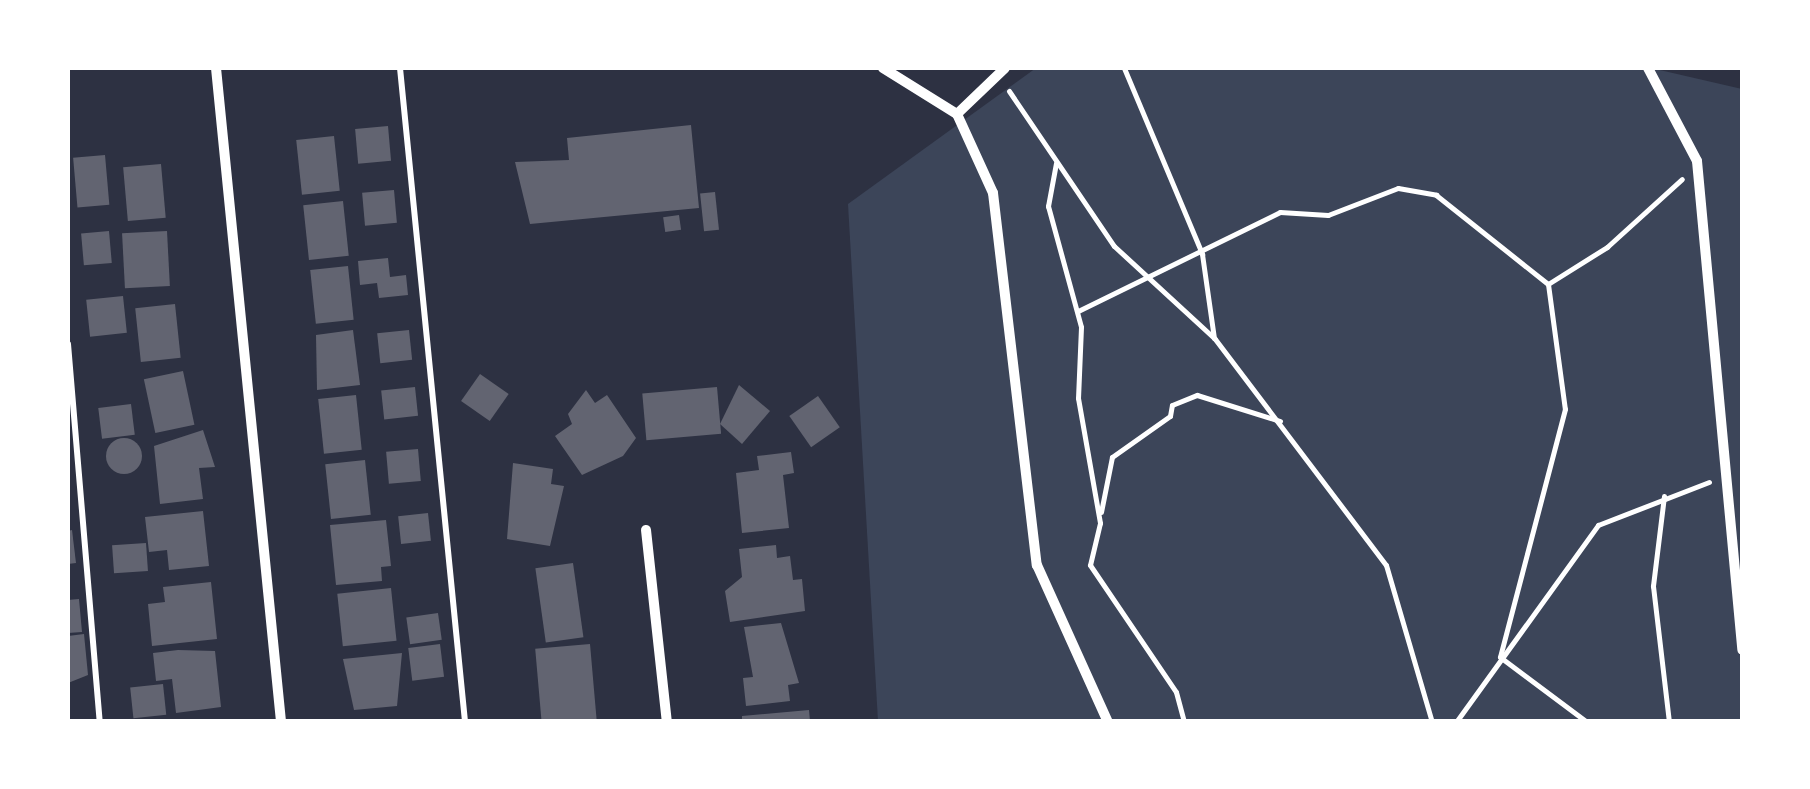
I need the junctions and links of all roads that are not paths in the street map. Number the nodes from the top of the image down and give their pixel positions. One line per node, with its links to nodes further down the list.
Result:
1 (216, 68): 11 (street)
2 (400, 68): 12 (lane)
3 (883, 68): 6 (street)
4 (1648, 68): 9 (street)
5 (1001, 71): 6 (street)
6 (956, 114): 14 (street)
7 (68, 344): 10 (lane)
8 (646, 530): 13 (street)
9 (1742, 650)
10 (100, 722)
11 (281, 722)
12 (465, 722)
13 (666, 722)
14 (1108, 722)

